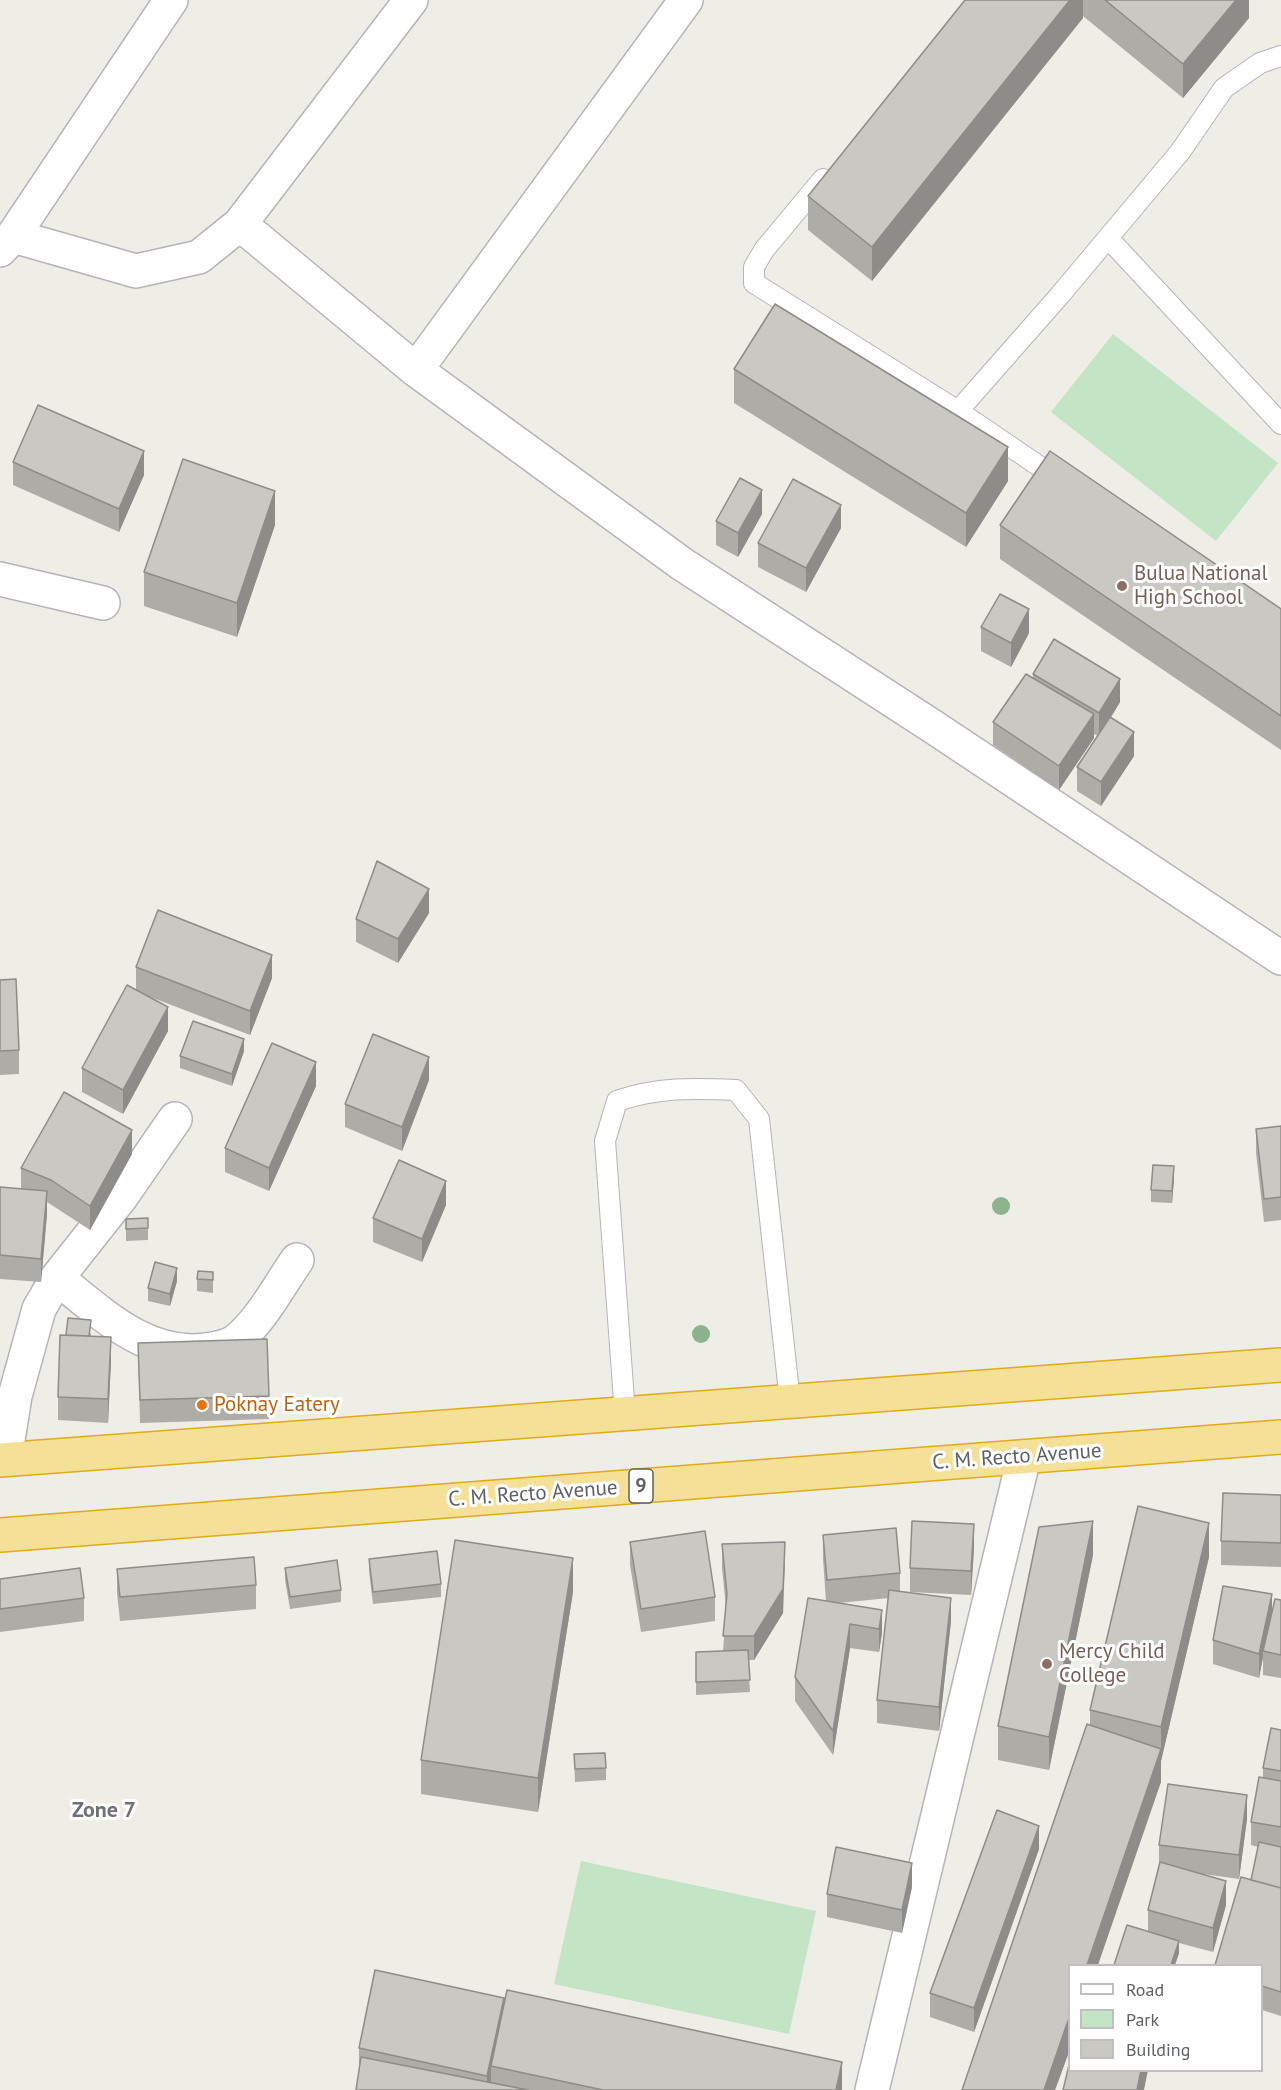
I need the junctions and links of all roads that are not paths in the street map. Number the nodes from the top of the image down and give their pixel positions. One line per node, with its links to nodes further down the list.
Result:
1 (171, 0): 8 (street)
2 (411, 0): 6 (street)
3 (686, 0): 9 (street)
4 (1281, 56): 7 (lane)
5 (839, 161): 10 (lane)
6 (240, 224): 8 (street); 9 (street)
7 (1108, 238): 10 (lane); 11 (lane)
8 (7, 243)
9 (416, 370): 15 (street)
10 (958, 411): 12 (lane)
11 (1281, 423)
12 (1076, 491)
13 (0, 579): 14 (street)
14 (103, 603)
15 (1281, 958)
16 (175, 1119): 18 (street)
17 (297, 1260): 18 (street)
18 (57, 1278): 24 (street)
19 (1281, 1365): 20 (highway)
20 (790, 1401): 21 (highway); 21 (lane)
21 (625, 1414): 24 (highway)
22 (1281, 1437): 23 (highway, C. M. Recto Avenue / 9)
23 (1024, 1457): 25 (highway, C. M. Recto Avenue / 9); 26 (street)
24 (3, 1460)
25 (0, 1535)
26 (872, 2090)

